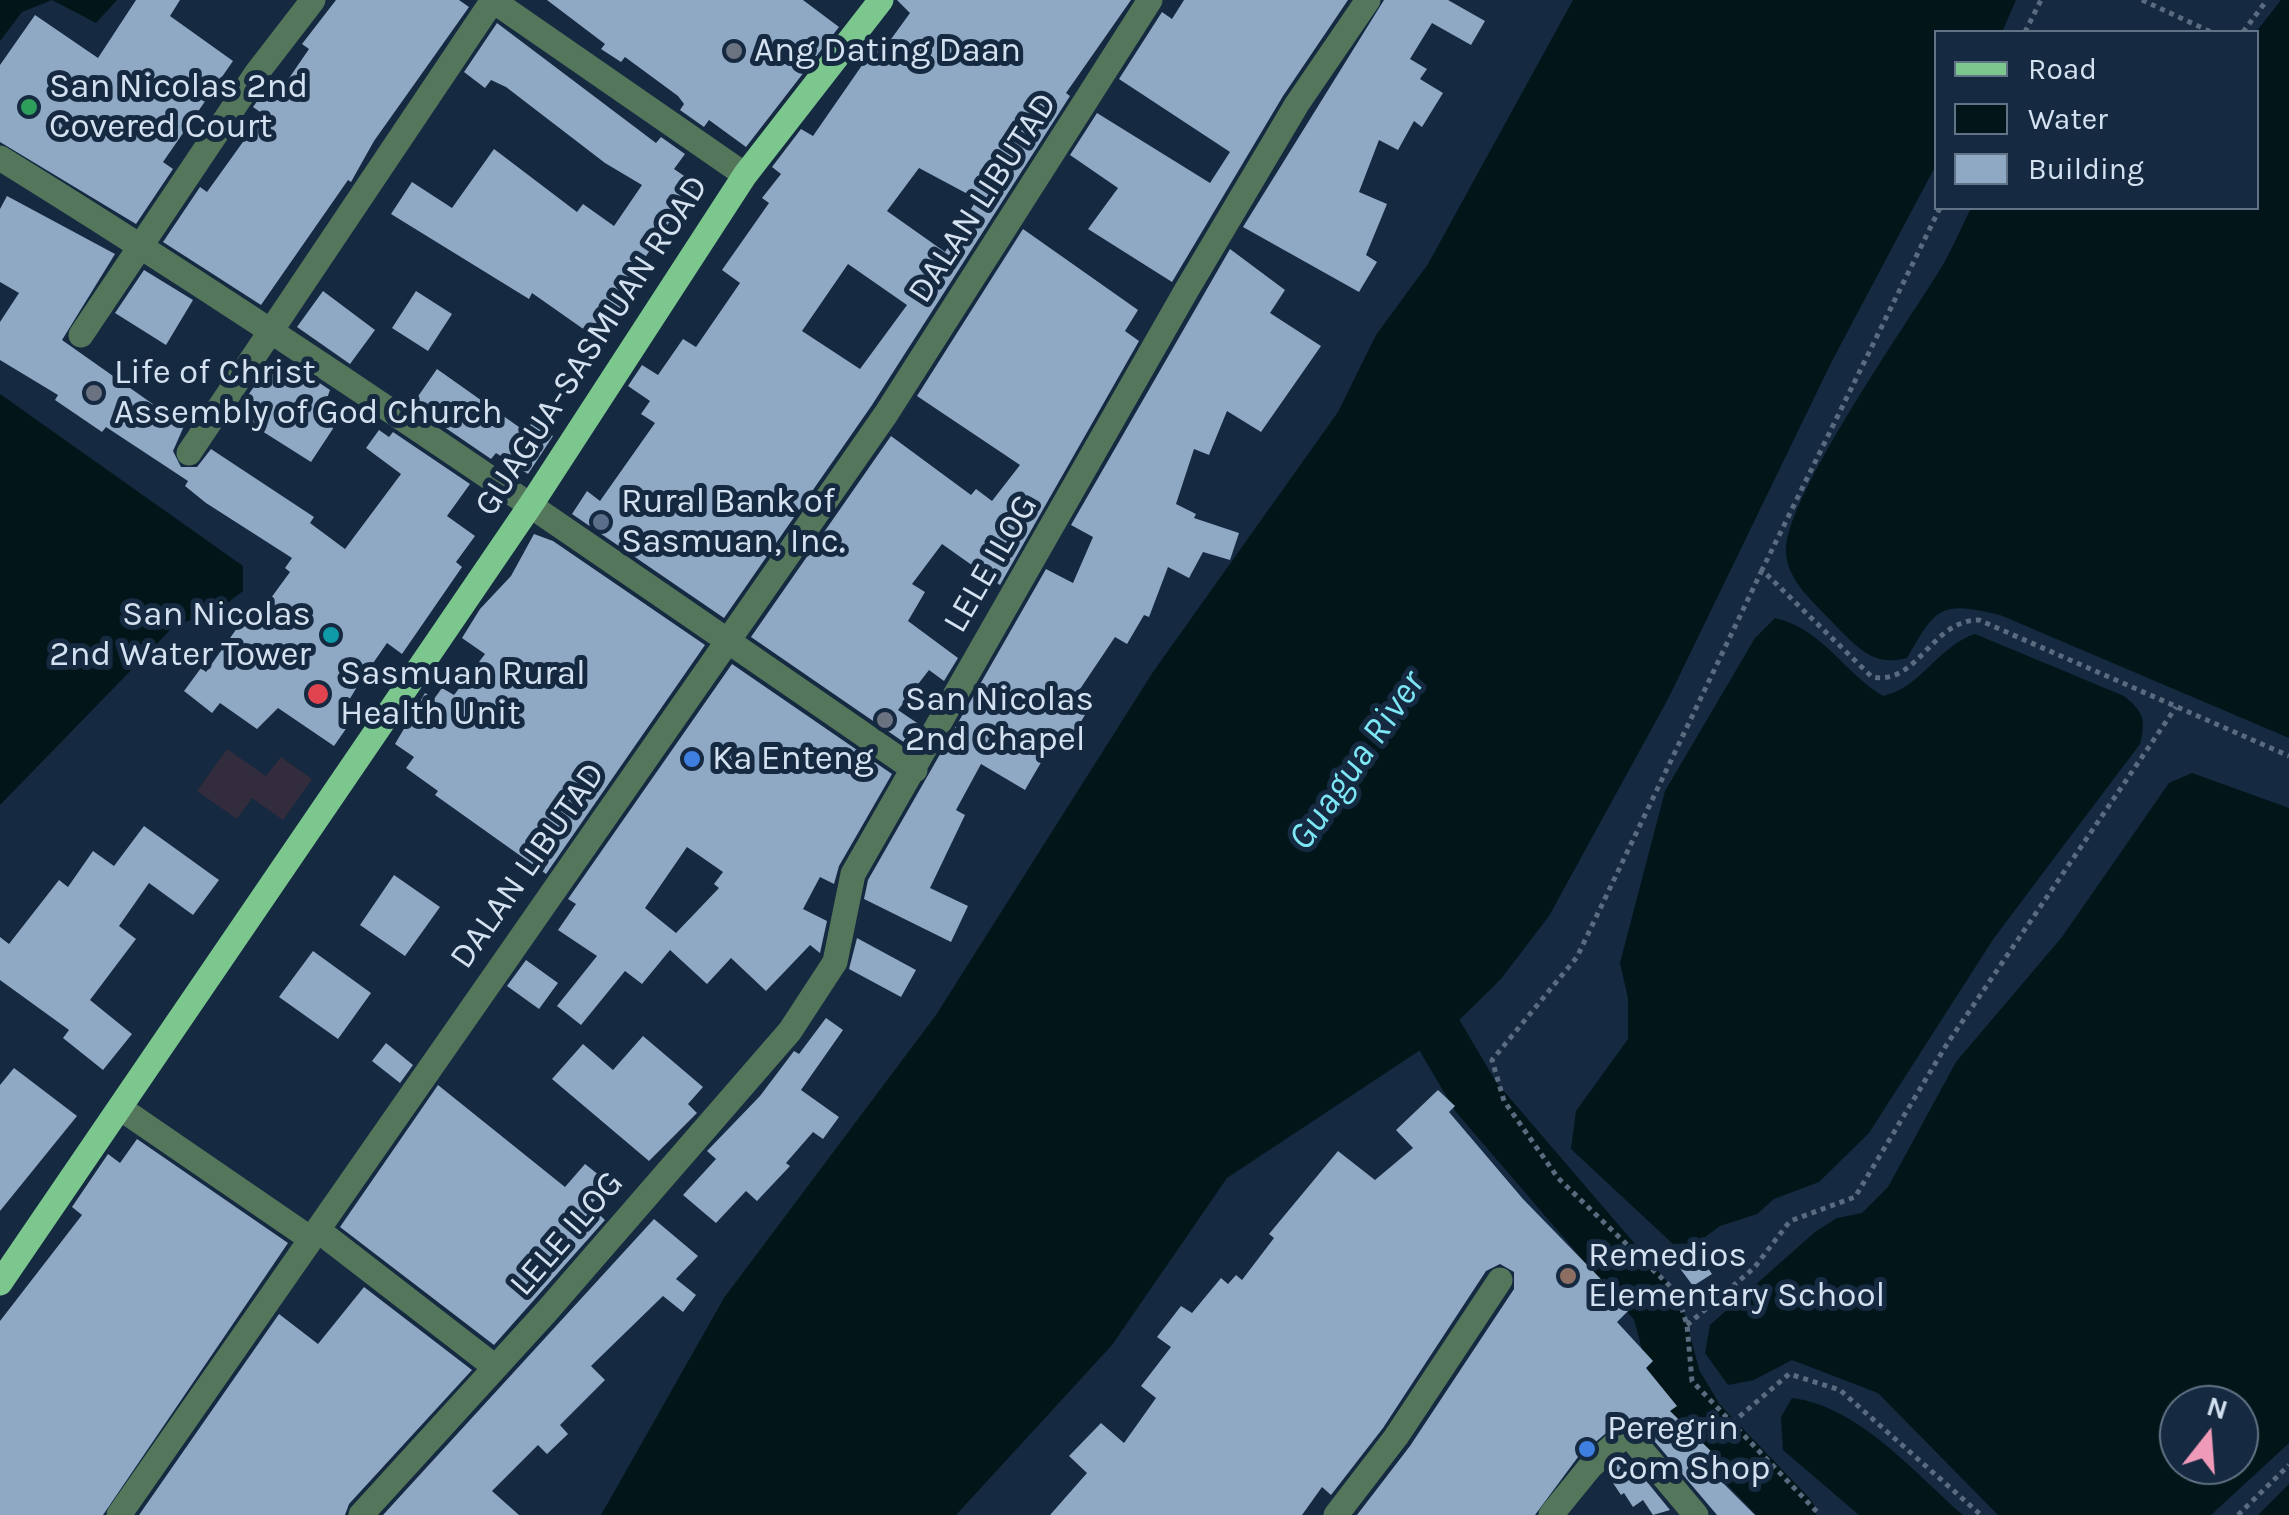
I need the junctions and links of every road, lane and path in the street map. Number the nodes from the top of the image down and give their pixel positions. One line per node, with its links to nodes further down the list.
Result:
1 (312, 0): 15 (street)
2 (493, 0): 13 (street); 16 (street)
3 (880, 0): 13 (main road, GUAGUA-SASMUAN ROAD)
4 (1150, 0): 21 (street, DALAN LIBUTAD)
5 (1368, 0): 24 (street, LELE ILOG)
6 (2041, 0): 9 (path)
7 (2142, 0): 10 (path)
8 (2267, 0): 11 (path)
9 (2026, 30)
10 (2207, 30)
11 (2244, 30)
12 (0, 158): 15 (street)
13 (745, 175): 19 (main road, GUAGUA-SASMUAN ROAD)
14 (1939, 210): 20 (path)
15 (141, 245): 16 (street); 17 (street)
16 (269, 333): 18 (street); 19 (street)
17 (80, 335)
18 (189, 453)
19 (532, 503): 21 (street); 25 (main road, GUAGUA-SASMUAN ROAD)
20 (1762, 570): 22 (path); 29 (path)
21 (726, 640): 24 (street); 26 (street, DALAN LIBUTAD)
22 (2176, 707): 23 (path); 29 (path)
23 (2289, 756)
24 (915, 770): 30 (street, LELE ILOG)
25 (120, 1108): 26 (street); 28 (main road, GUAGUA-SASMUAN ROAD)
26 (315, 1235): 30 (street); 33 (street, DALAN LIBUTAD)
27 (1500, 1280): 35 (street)
28 (0, 1283)
29 (1687, 1324): 31 (path)
30 (495, 1367): 34 (street, LELE ILOG)
31 (1732, 1423): 38 (path); 39 (path)
32 (2289, 1466): 40 (path)
33 (119, 1515)
34 (362, 1515)
35 (1336, 1515)
36 (1552, 1515): 37 (street)
37 (1696, 1515)
38 (1820, 1515)
39 (1980, 1515)
40 (2238, 1515)

